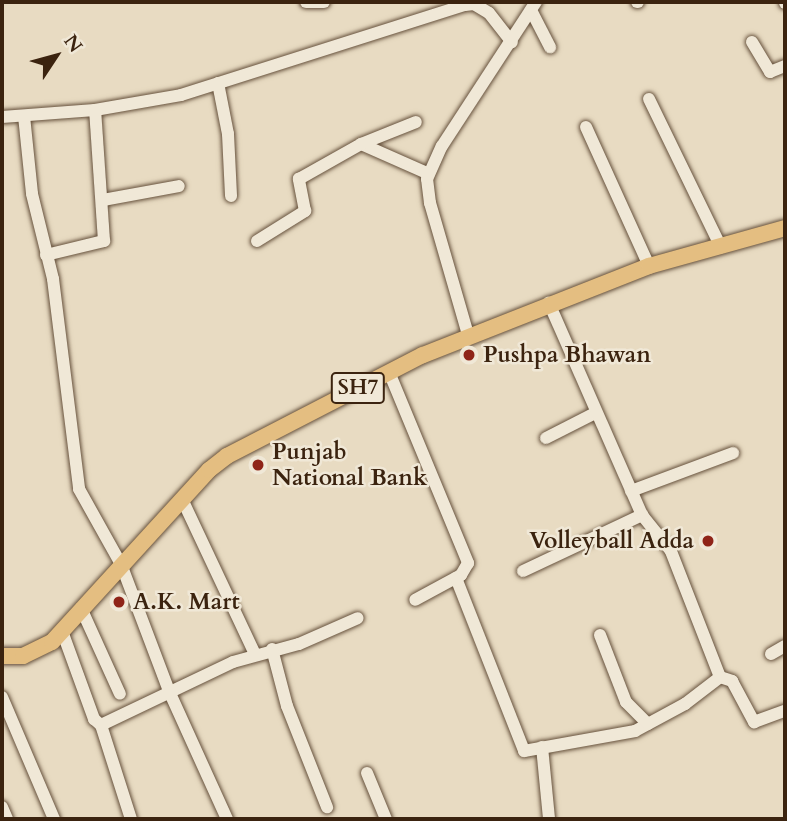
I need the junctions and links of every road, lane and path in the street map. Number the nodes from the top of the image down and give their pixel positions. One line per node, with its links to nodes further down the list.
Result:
1 (306, 2): 2 (street)
2 (324, 2)
3 (474, 3): 5 (street); 9 (street)
4 (533, 6): 5 (street); 7 (street)
5 (512, 42): 17 (street)
6 (752, 42): 8 (street)
7 (550, 47)
8 (785, 66)
9 (218, 83): 11 (street); 19 (street)
10 (649, 99): 23 (street)
11 (94, 110): 12 (street); 20 (street)
12 (24, 116): 13 (street); 24 (street)
13 (2, 117)
14 (416, 122): 16 (street)
15 (586, 127): 25 (street)
16 (361, 145): 17 (street); 22 (street)
17 (429, 174): 27 (street)
18 (179, 186): 20 (street)
19 (232, 196)
20 (103, 200): 24 (street)
21 (785, 228): 23 (main road, SH7)
22 (257, 241)
23 (720, 247): 25 (main road, SH7)
24 (46, 256): 35 (street)
25 (649, 266): 26 (main road, SH7)
26 (549, 303): 27 (main road, SH7); 29 (street)
27 (469, 338): 28 (main road, SH7)
28 (389, 372): 33 (main road, SH7); 37 (street)
29 (595, 413): 30 (street); 32 (street)
30 (546, 438)
31 (733, 453): 32 (street)
32 (631, 491): 34 (street)
33 (182, 499): 35 (main road, SH7); 45 (street)
34 (642, 516): 36 (street); 48 (street)
35 (121, 564): 39 (main road, SH7); 49 (street)
36 (523, 571)
37 (456, 578): 38 (street); 55 (street)
38 (415, 600)
39 (82, 608): 41 (main road, SH7); 50 (street)
40 (358, 618): 44 (street)
41 (62, 631): 47 (main road, SH7); 54 (street)
42 (600, 635): 53 (street)
43 (785, 646): 46 (street)
44 (272, 649): 45 (street); 58 (street)
45 (255, 654): 49 (street)
46 (771, 654)
47 (2, 656)
48 (720, 677): 52 (street); 53 (street)
49 (169, 691): 54 (street); 62 (street)
50 (120, 694)
51 (2, 697): 60 (street)
52 (785, 711)
53 (648, 724): 55 (street)
54 (101, 725): 61 (street)
55 (542, 747): 64 (street)
56 (367, 773): 63 (street)
57 (2, 807): 59 (street)
58 (327, 807)
59 (7, 819)
60 (54, 819)
61 (131, 819)
62 (227, 819)
63 (386, 819)
64 (549, 819)

